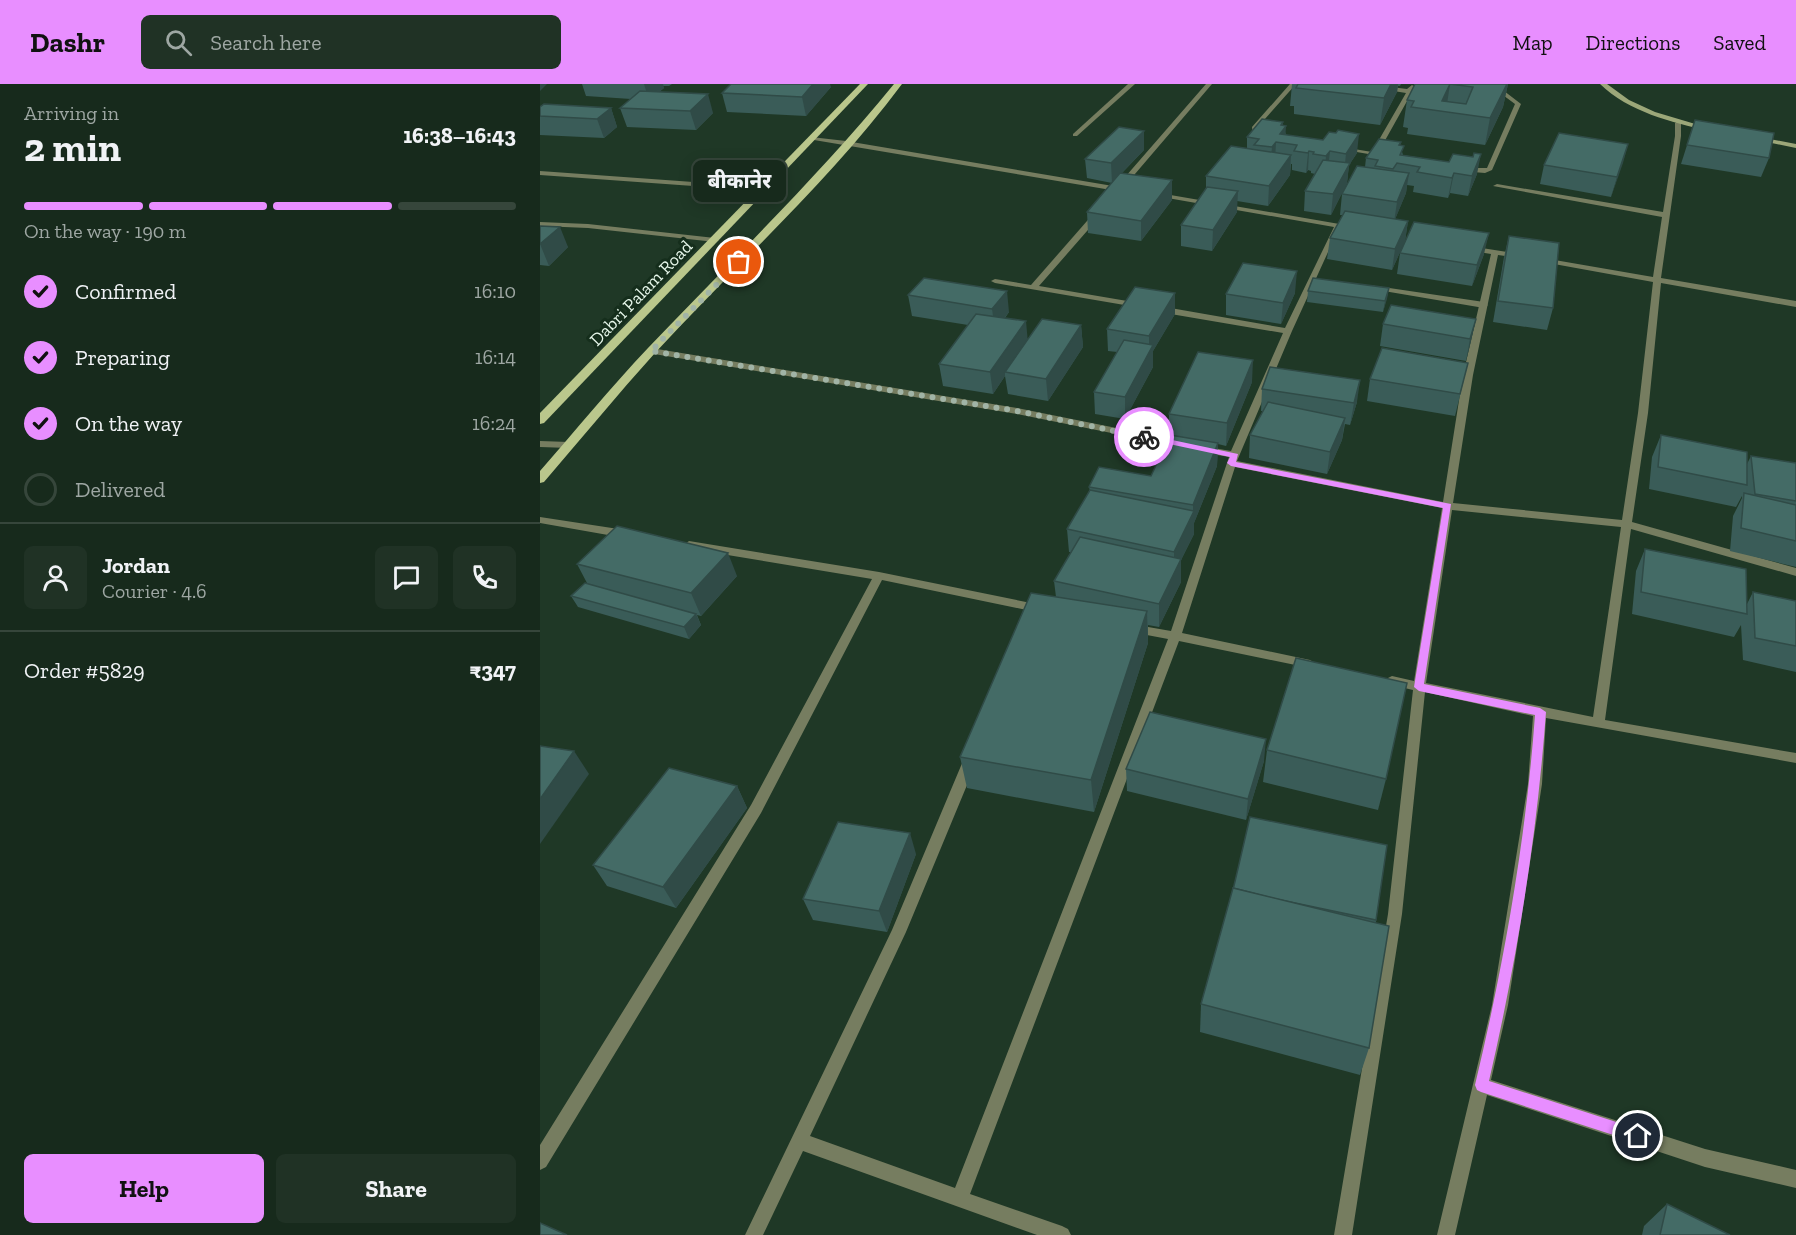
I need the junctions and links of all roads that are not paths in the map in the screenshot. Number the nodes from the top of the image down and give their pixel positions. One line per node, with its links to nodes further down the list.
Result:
1 (864, 84): 18 (main road, Dabri Palam Road)
2 (898, 84): 20 (main road)
3 (1132, 84): 16 (street)
4 (1209, 84): 29 (street)
5 (1293, 84): 19 (street)
6 (1353, 84): 10 (street)
7 (1415, 84): 10 (street)
8 (1491, 84): 13 (street)
9 (1604, 84): 14 (street)
10 (1409, 91): 11 (street); 23 (street)
11 (1431, 94)
12 (1507, 103): 13 (street)
13 (1518, 104): 25 (street)
14 (1678, 123): 15 (street); 34 (street)
15 (1718, 131)
16 (1075, 135)
17 (1752, 137): 21 (street)
18 (811, 139): 20 (street); 28 (main road, Dabri Palam Road)
19 (1275, 139)
20 (846, 143): 29 (street); 48 (main road)
21 (1796, 146)
22 (1330, 148): 23 (street)
23 (1374, 154): 24 (street)
24 (1396, 158)
25 (1452, 168)
26 (540, 173): 28 (street)
27 (1497, 186): 34 (street)
28 (763, 189): 38 (main road, Dabri Palam Road)
29 (1119, 189): 30 (street); 32 (street)
30 (1130, 191)
31 (1151, 194): 36 (street)
32 (1112, 198)
33 (1104, 207): 44 (street)
34 (1665, 215): 41 (street)
35 (540, 224): 38 (street)
36 (1337, 225): 37 (street); 47 (street)
37 (1357, 229)
38 (715, 240): 49 (main road, Dabri Palam Road)
39 (1463, 247): 40 (street)
40 (1496, 252): 41 (street); 46 (street)
41 (1656, 280): 45 (street); 56 (street)
42 (995, 281): 44 (street)
43 (1362, 286): 46 (street)
44 (1034, 287): 47 (street)
45 (1796, 304)
46 (1484, 305): 54 (street)
47 (1288, 331): 52 (street)
48 (651, 351): 51 (main road); 52 (street)
49 (540, 420)
50 (540, 444): 51 (street)
51 (569, 445): 53 (main road)
52 (1233, 459): 54 (street); 63 (street)
53 (540, 479)
54 (1448, 506): 56 (street); 66 (street)
55 (540, 520): 57 (street)
56 (1626, 524): 59 (street); 68 (street)
57 (633, 536)
58 (680, 543): 60 (street)
59 (1796, 572)
60 (879, 576): 61 (street); 73 (street)
61 (1058, 613)
62 (1116, 624): 63 (street)
63 (1175, 636): 64 (street); 75 (street)
64 (1326, 668)
65 (1384, 680): 66 (street)
66 (1419, 687): 67 (street); 78 (street)
67 (1540, 712): 68 (street); 71 (street)
68 (1598, 723): 70 (street)
69 (975, 748): 72 (street)
70 (1796, 758)
71 (1481, 1085): 74 (street); 79 (street)
72 (800, 1141): 75 (street); 76 (street)
73 (540, 1161)
74 (1796, 1179)
75 (960, 1198): 77 (street)
76 (754, 1235)
77 (1062, 1235)
78 (1343, 1235)
79 (1446, 1235)

